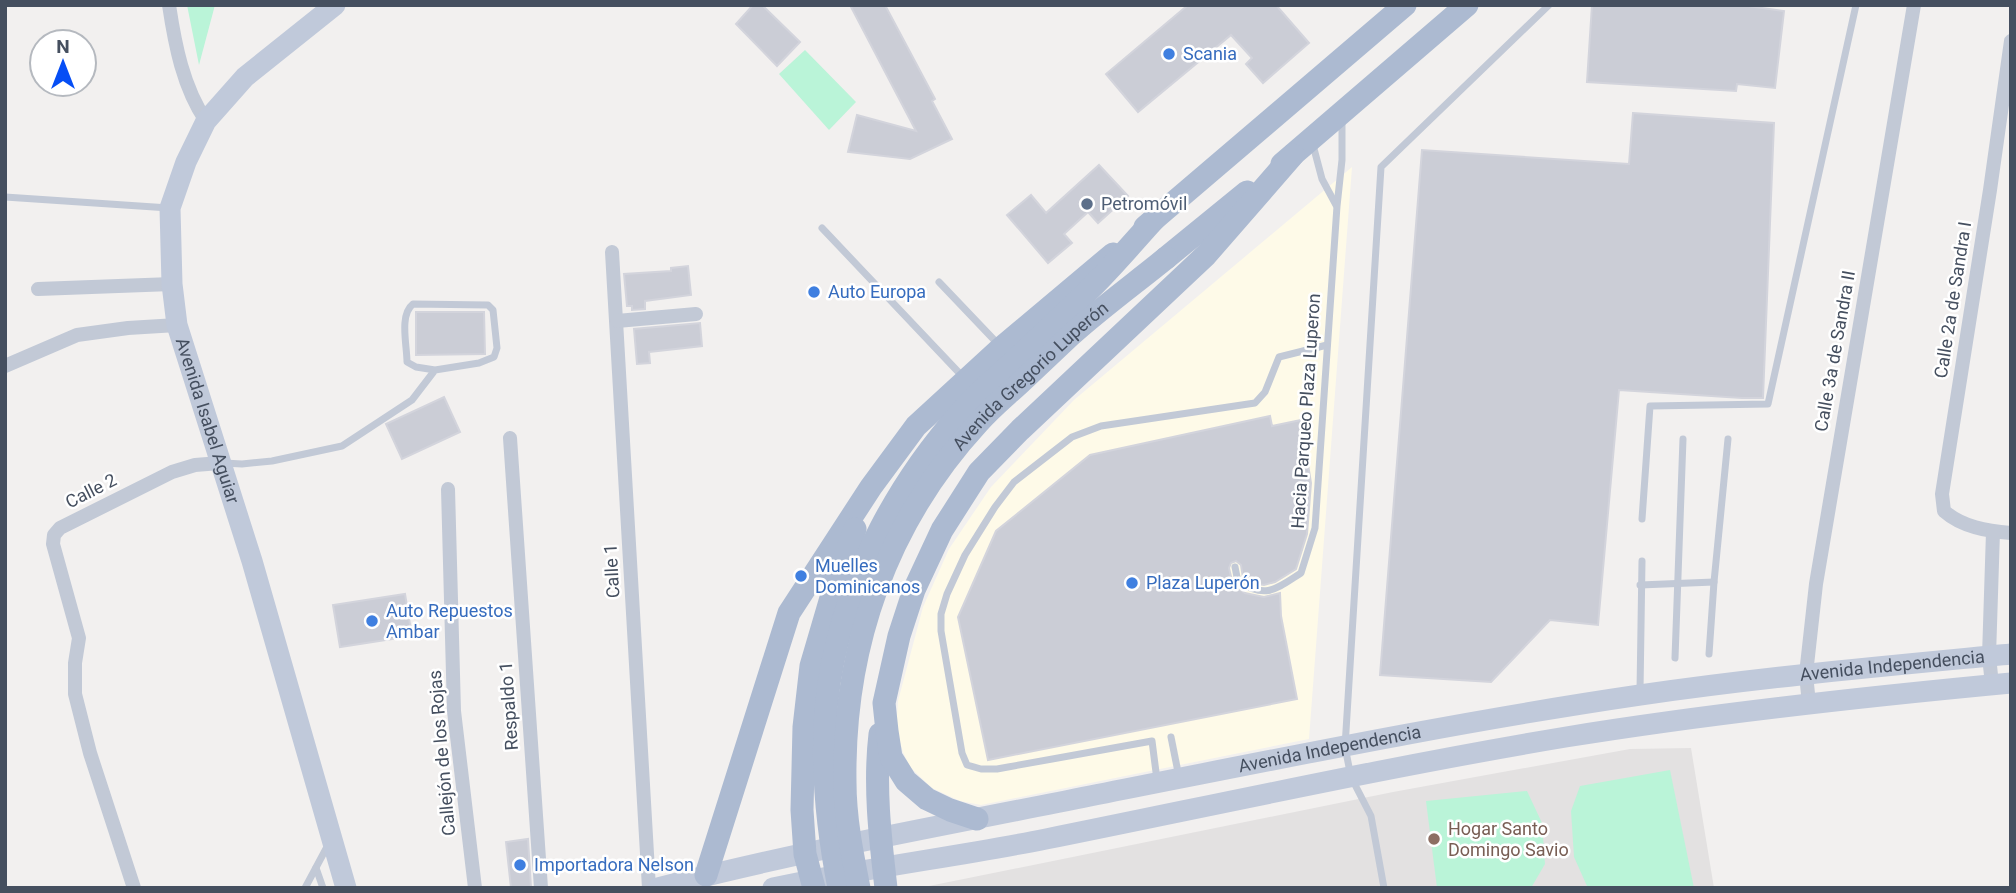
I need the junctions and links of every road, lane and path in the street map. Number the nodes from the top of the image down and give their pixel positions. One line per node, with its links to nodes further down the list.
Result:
1 (169, 5): 10 (street)
2 (335, 5): 10 (main road, Avenida Isabel Aguiar)
3 (1405, 5): 16 (main road, Avenida Gregorio Luperón)
4 (1467, 5): 9 (main road, Avenida Gregorio Luperón)
5 (1549, 5): 53 (lane)
6 (1856, 5): 36 (lane)
7 (1914, 5): 47 (street, Calle 3a de Sandra II)
8 (2011, 41): 37 (street, Calle 2a de Sandra I)
9 (1342, 114): 11 (main road, Avenida Gregorio Luperón); 14 (lane, Hacia Parqueo Plaza Luperon)
10 (206, 121): 15 (main road, Avenida Isabel Aguiar)
11 (1311, 139): 12 (main road, Avenida Gregorio Luperón); 14 (lane)
12 (1293, 155): 50 (main road); 75 (main road, Avenida Gregorio Luperón, bridge)
13 (5, 197): 15 (lane)
14 (1337, 206): 25 (lane, Hacia Parqueo Plaza Luperon)
15 (170, 208): 20 (main road, Avenida Isabel Aguiar)
16 (1159, 215): 26 (main road); 74 (main road, Avenida Gregorio Luperón, bridge)
17 (822, 228): 29 (lane)
18 (612, 252): 23 (street, Calle 1)
19 (939, 282): 26 (lane)
20 (172, 284): 21 (street); 24 (main road, Avenida Isabel Aguiar)
21 (38, 289)
22 (696, 314): 23 (street)
23 (617, 321): 72 (street, Calle 1)
24 (177, 325): 27 (street); 33 (main road, Avenida Isabel Aguiar)
25 (1327, 345): 40 (lane, Hacia Parqueo Plaza Luperon); 56 (lane)
26 (1001, 348): 29 (main road)
27 (5, 366)
28 (435, 370): 28 (lane); 33 (lane, Calle 2)
29 (967, 381): 34 (main road)
30 (510, 438): 71 (street, Respaldo 1)
31 (1683, 439): 42 (lane)
32 (1728, 439): 41 (lane)
33 (220, 463): 58 (main road, Avenida Isabel Aguiar); 66 (street, Calle 2)
34 (871, 487): 60 (main road); 62 (main road)
35 (448, 489): 70 (street, Callejón de los Rojas)
36 (1642, 519)
37 (1993, 531): 38 (street, Calle 2a de Sandra I); 45 (street)
38 (2011, 533)
39 (1642, 561): 43 (lane)
40 (1236, 567)
41 (1714, 582): 42 (lane); 44 (lane)
42 (1677, 584): 43 (lane); 46 (lane)
43 (1640, 585): 49 (lane)
44 (1709, 654)
45 (2000, 655): 47 (main road, Avenida Independencia); 48 (street)
46 (1675, 658)
47 (1806, 674): 49 (main road, Avenida Independencia); 51 (street, Calle 3a de Sandra II)
48 (2002, 684): 51 (main road, Avenida Independencia)
49 (1640, 695): 53 (main road, Avenida Independencia)
50 (884, 703): 57 (main road); 59 (main road)
51 (1810, 704): 54 (main road, Avenida Independencia)
52 (1171, 737): 55 (lane)
53 (1345, 747): 54 (lane); 55 (main road, Avenida Independencia)
54 (1351, 777): 63 (main road, Avenida Independencia); 76 (lane)
55 (1179, 779): 56 (main road, Avenida Independencia)
56 (1157, 783): 57 (main road, Avenida Independencia)
57 (977, 819): 59 (main road, Avenida Independencia)
58 (332, 837): 61 (lane); 69 (main road, Avenida Isabel Aguiar)
59 (880, 837): 60 (main road, Avenida Independencia); 63 (main road)
60 (805, 854): 62 (main road, Avenida Independencia); 64 (main road)
61 (316, 868): 67 (lane); 68 (lane)
62 (705, 876): 73 (main road, Avenida Independencia)
63 (885, 877): 64 (main road, Avenida Independencia)
64 (812, 884): 65 (main road, Avenida Independencia)
65 (779, 887)
66 (134, 888)
67 (305, 888)
68 (323, 888)
69 (346, 888)
70 (475, 888)
71 (541, 888)
72 (649, 888)
73 (658, 888)
74 (839, 888)
75 (859, 888)
76 (1384, 888)

